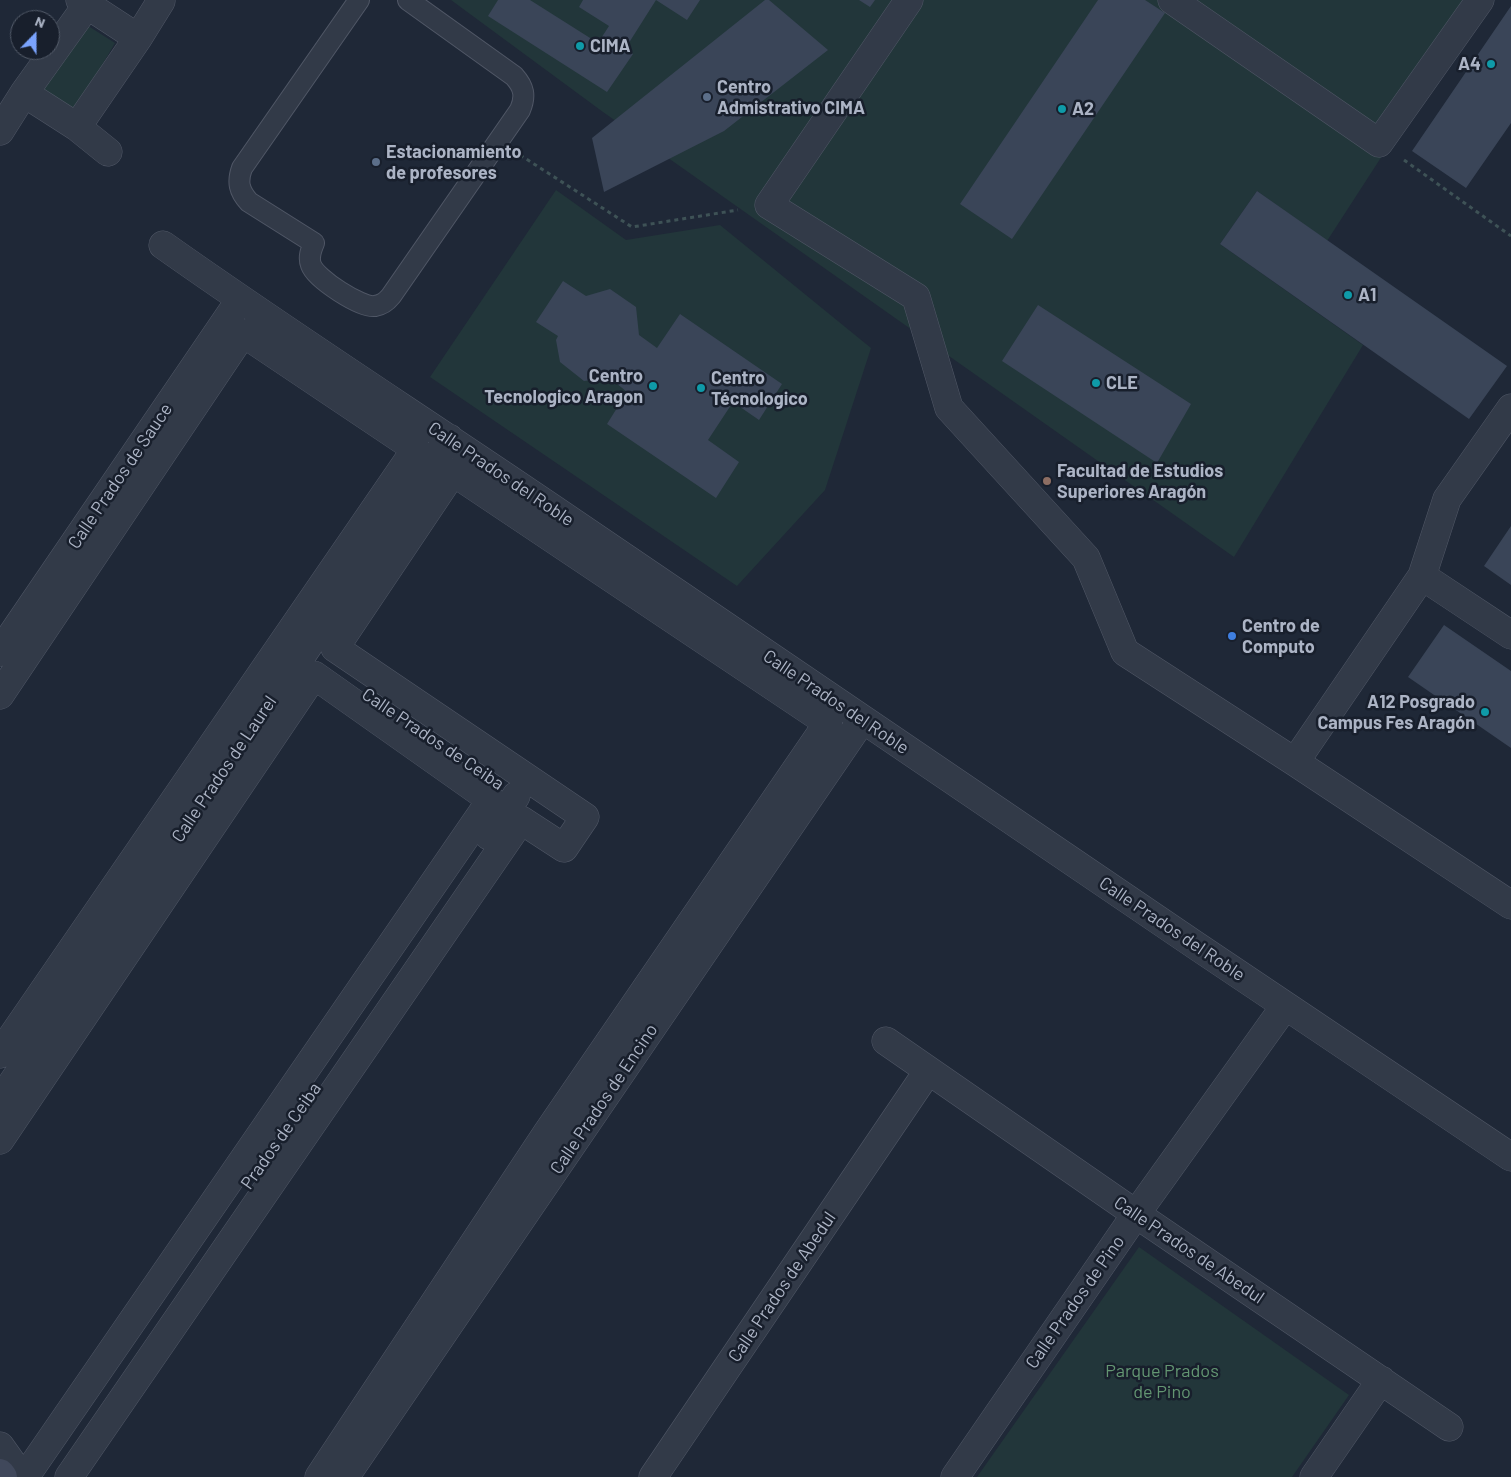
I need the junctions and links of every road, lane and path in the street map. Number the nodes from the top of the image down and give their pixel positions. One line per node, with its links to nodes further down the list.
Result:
1 (359, 0): 12 (lane)
2 (408, 0): 12 (lane)
3 (909, 0): 15 (street)
4 (1172, 0): 13 (street)
5 (1480, 0): 13 (street)
6 (160, 1): 8 (street)
7 (84, 2): 8 (street); 9 (street)
8 (138, 38): 10 (street)
9 (24, 93): 10 (street); 11 (street)
10 (77, 127): 14 (street)
11 (0, 130)
12 (499, 141): 15 (path)
13 (1379, 143): 16 (path)
14 (108, 152)
15 (768, 205): 27 (street)
16 (1511, 236)
17 (163, 245): 18 (street, Calle Prados del Roble)
18 (240, 300): 20 (street, Calle Prados del Roble); 24 (street, Calle Prados de Sauce)
19 (1511, 408): 21 (street)
20 (449, 438): 23 (street, Calle Prados de Laurel); 26 (street, Calle Prados del Roble)
21 (1422, 576): 22 (street); 27 (street)
22 (1511, 635)
23 (304, 651): 28 (street, Calle Prados de Ceiba); 35 (street, Calle Prados de Laurel)
24 (0, 652)
25 (0, 695): 33 (street)
26 (862, 720): 31 (street, Calle Prados del Roble); 48 (street, Calle Prados de Encino)
27 (1295, 762): 30 (street)
28 (516, 796): 29 (street, Calle Prados de Ceiba); 45 (street, Prados de Ceiba)
29 (562, 826)
30 (1511, 905)
31 (1285, 1006): 37 (street, Calle Prados del Roble); 38 (street, Calle Prados de Pino)
32 (886, 1041): 34 (street, Calle Prados de Abedul)
33 (0, 1054)
34 (928, 1071): 38 (street, Calle Prados de Abedul); 49 (street, Calle Prados de Abedul)
35 (0, 1101)
36 (0, 1140): 44 (street)
37 (1511, 1157)
38 (1136, 1214): 39 (street, Calle Prados de Abedul); 50 (street, Calle Prados de Pino)
39 (1381, 1380): 40 (street, Calle Prados de Abedul); 51 (street)
40 (1450, 1428)
41 (0, 1446): 44 (street)
42 (0, 1473): 43 (street)
43 (3, 1477)
44 (23, 1477)
45 (46, 1477)
46 (69, 1477): 47 (street)
47 (319, 1477)
48 (345, 1477)
49 (653, 1477)
50 (955, 1477)
51 (1314, 1477)

